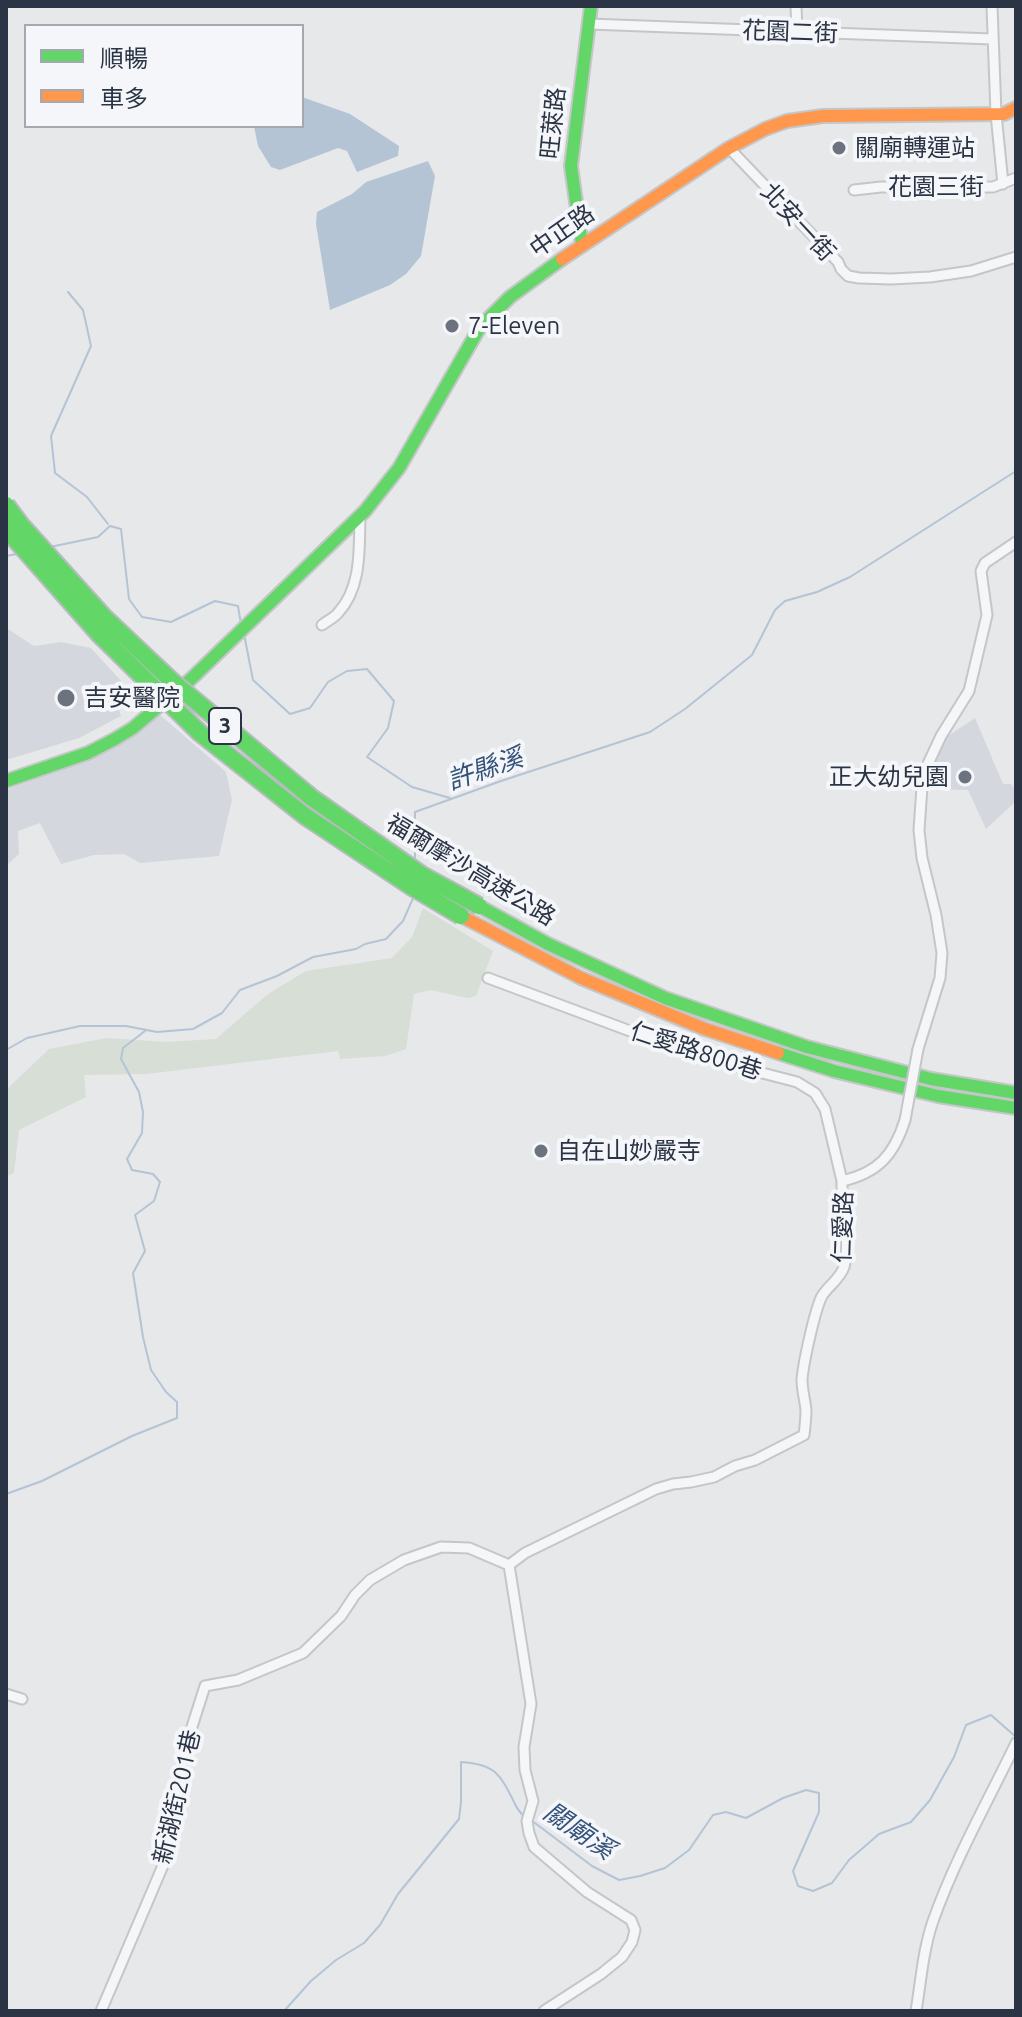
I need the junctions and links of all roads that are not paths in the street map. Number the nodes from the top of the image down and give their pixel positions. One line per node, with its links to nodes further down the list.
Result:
1 (591, 6): 4 (main road, 旺萊路)
2 (796, 6): 5 (street)
3 (992, 6): 6 (street)
4 (589, 24): 5 (street, 花園二街); 13 (main road, 旺萊路)
5 (797, 32): 6 (street, 花園二街)
6 (992, 39): 8 (street)
7 (1016, 108): 8 (main road, 中正路)
8 (996, 114): 9 (main road, 中正路); 11 (street)
9 (729, 148): 13 (main road, 中正路); 14 (street, 北安一街)
10 (1016, 178): 11 (street, 花園三街)
11 (1003, 184): 12 (street, 花園三街)
12 (854, 190)
13 (582, 245): 16 (main road, 中正路)
14 (1016, 257)
15 (6, 505): 22 (main road, 福爾摩沙高速公路 / 3, bridge)
16 (360, 516): 19 (street); 20 (main road, 中正路)
17 (6, 529): 23 (main road, 福爾摩沙高速公路 / 3, bridge)
18 (1016, 542): 24 (street, 仁愛路, bridge)
19 (322, 625)
20 (6, 781)
21 (488, 978): 24 (street, 仁愛路800巷)
22 (1016, 1093)
23 (1016, 1108)
24 (842, 1181): 25 (street, 仁愛路)
25 (509, 1565): 29 (street, 新湖街201巷); 30 (street)
26 (6, 1694): 27 (street)
27 (22, 1699)
28 (1016, 1743): 31 (street)
29 (101, 2011)
30 (544, 2011)
31 (916, 2011)

